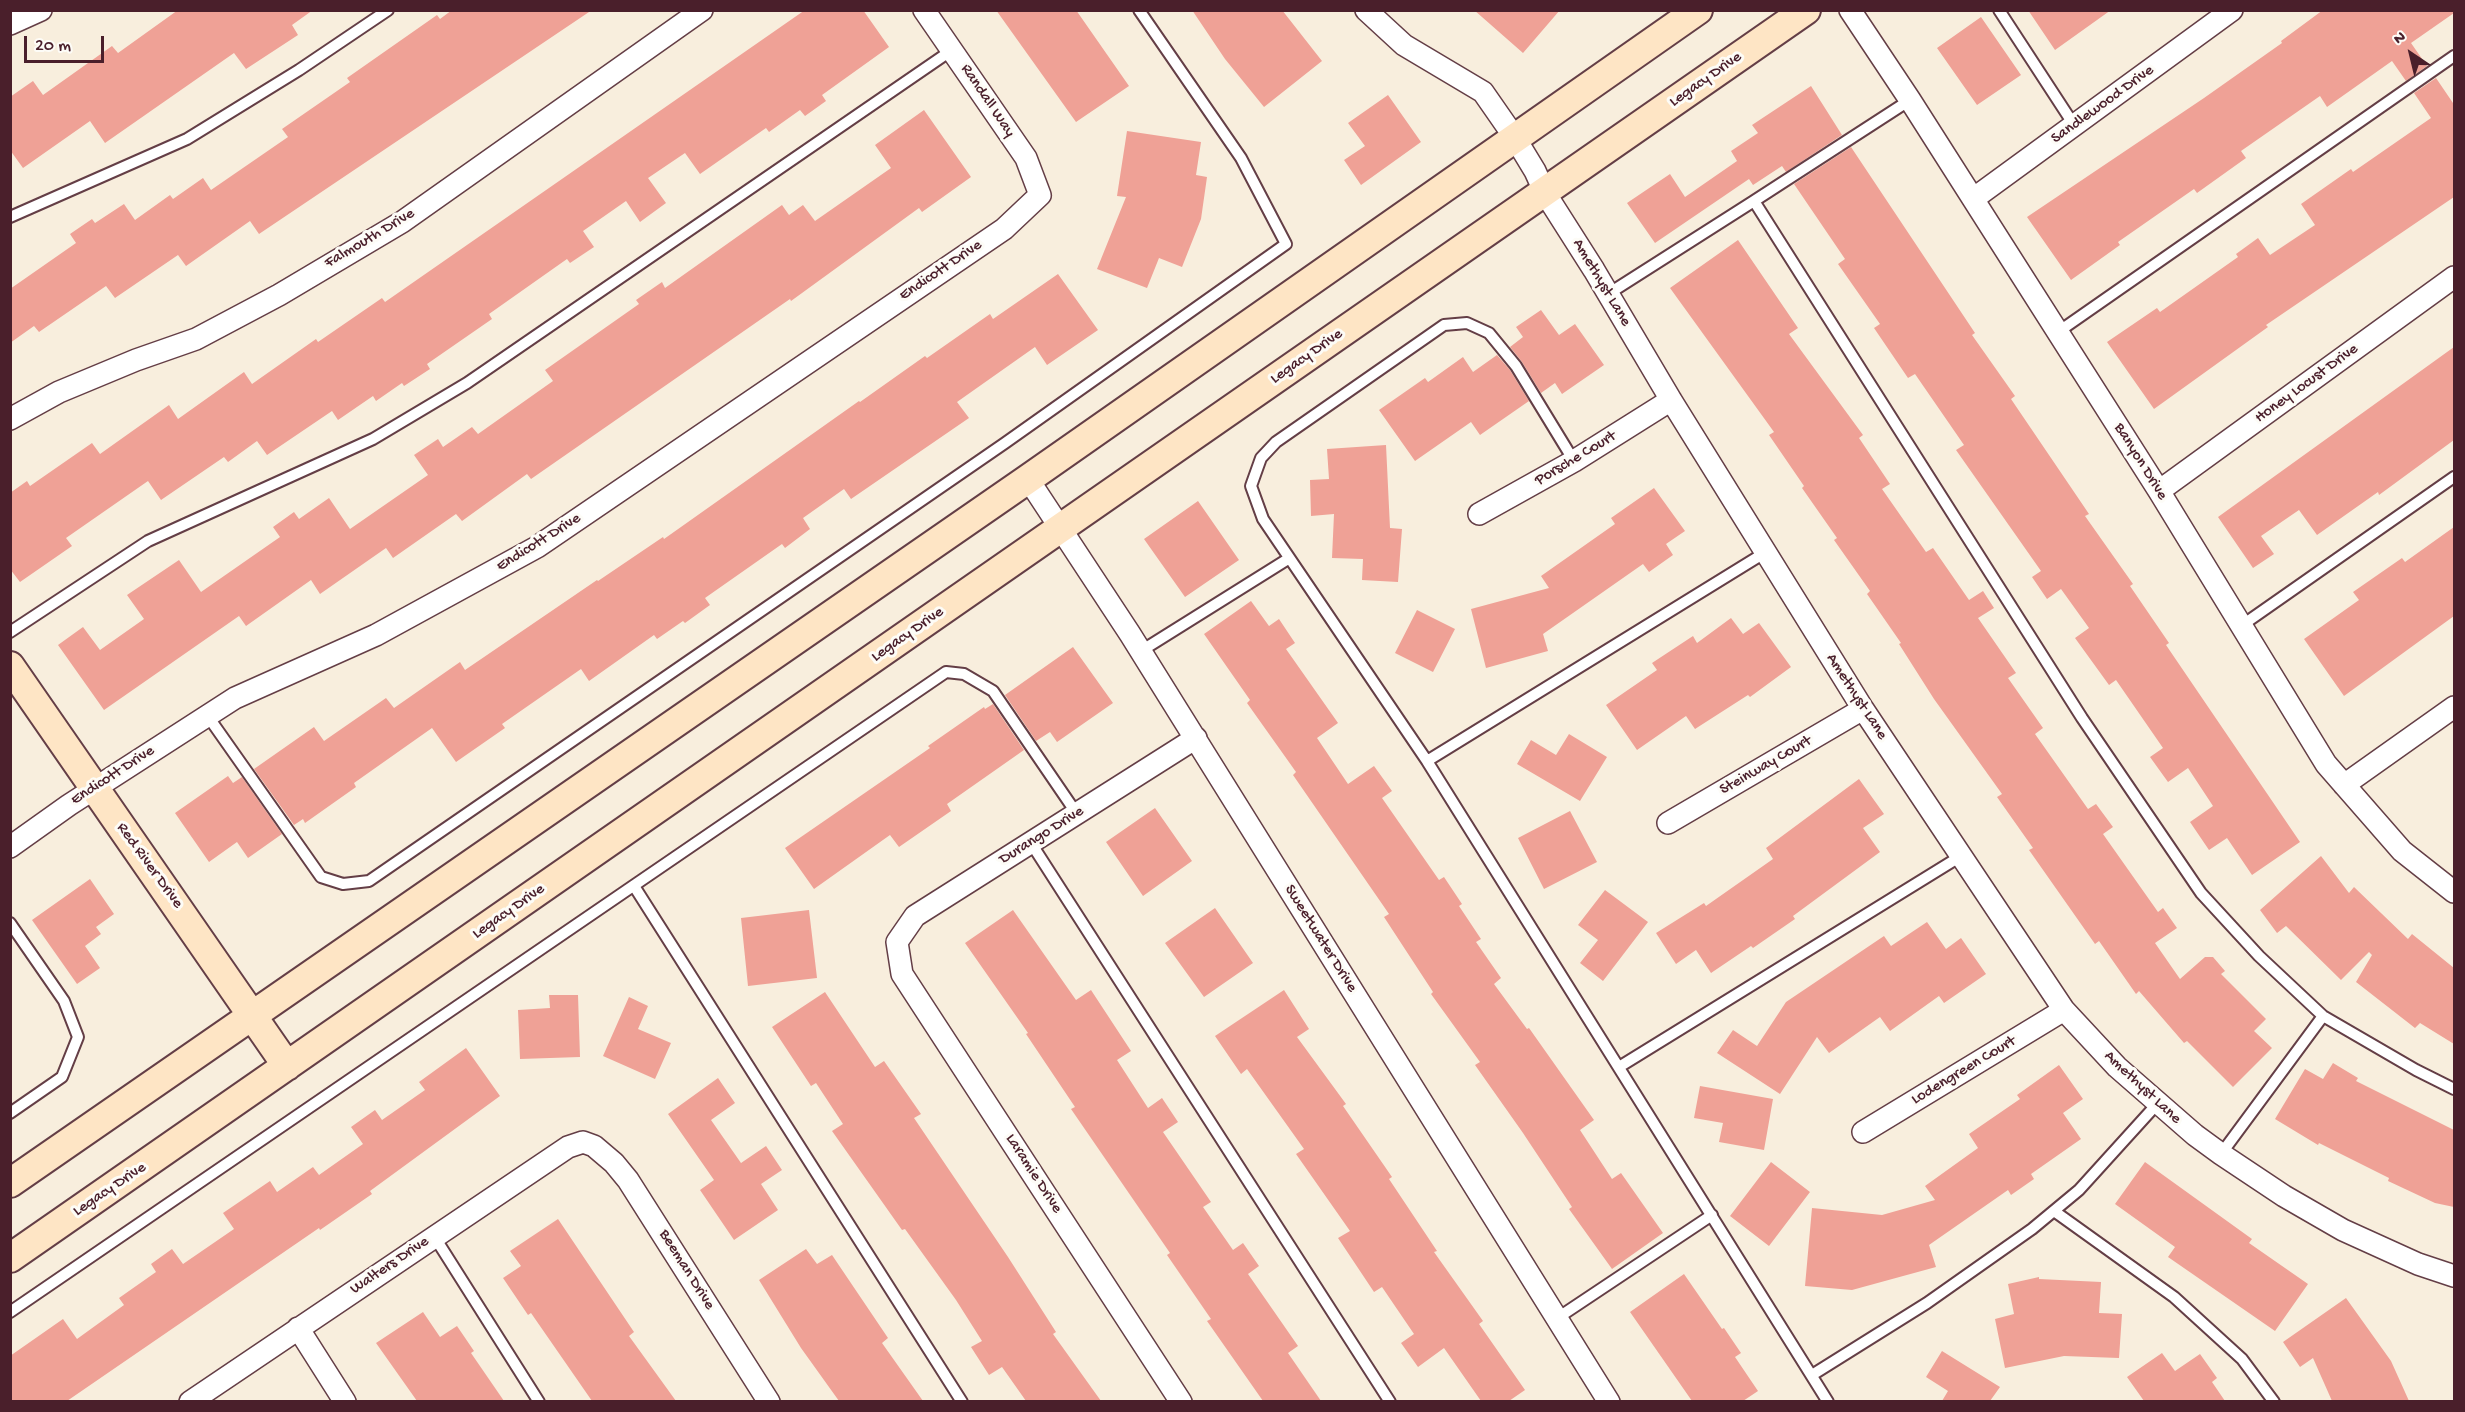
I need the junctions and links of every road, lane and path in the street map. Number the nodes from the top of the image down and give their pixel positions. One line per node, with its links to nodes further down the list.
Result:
1 (41, 10): 12 (street)
2 (388, 10): 22 (lane)
3 (702, 10): 27 (street, Falmouth Drive)
4 (924, 10): 13 (street, Randall Way)
5 (1139, 10): 42 (lane)
6 (1366, 10): 17 (street, Amethyst Lane)
7 (1698, 10): 17 (main road)
8 (1806, 10): 18 (main road, Legacy Drive)
9 (1850, 10): 15 (street, Banyon Drive)
10 (1999, 10): 16 (lane)
11 (2232, 10): 16 (street, Sandlewood Drive)
12 (10, 24)
13 (952, 50): 19 (street, Randall Way); 37 (lane)
14 (2454, 56): 25 (lane)
15 (1910, 100): 20 (street, Banyon Drive); 21 (lane)
16 (2074, 125): 20 (street, Sandlewood Drive)
17 (1515, 138): 18 (street, Amethyst Lane); 30 (main road)
18 (1545, 193): 24 (street, Amethyst Lane); 33 (main road, Legacy Drive)
19 (1040, 195): 42 (street, Endicott Drive)
20 (1973, 199): 25 (street, Banyon Drive)
21 (1754, 201): 24 (lane); 57 (lane)
22 (10, 217)
23 (2454, 277): 31 (street, Honey Locust Drive)
24 (1608, 294): 26 (street, Amethyst Lane)
25 (2058, 333): 31 (street, Banyon Drive)
26 (1671, 400): 28 (street, Porsche Court); 34 (street, Amethyst Lane)
27 (10, 419)
28 (1574, 461): 32 (street, Porsche Court); 35 (lane)
29 (2454, 477): 36 (lane)
30 (1028, 479): 33 (street, Sweetwater Drive); 58 (main road)
31 (2159, 491): 36 (street, Banyon Drive)
32 (1479, 514)
33 (1060, 529): 38 (street, Sweetwater Drive); 59 (main road, Legacy Drive)
34 (1766, 552): 41 (street, Amethyst Lane); 44 (lane)
35 (1288, 559): 38 (lane); 44 (lane)
36 (2241, 626): 45 (street, Banyon Drive)
37 (10, 632)
38 (1141, 651): 43 (street, Sweetwater Drive)
39 (10, 666): 46 (main road, Red River Drive)
40 (2454, 707): 45 (street)
41 (1863, 709): 48 (street, Steinway Court); 51 (street, Amethyst Lane)
42 (207, 714): 46 (street, Endicott Drive)
43 (1196, 738): 47 (street, Durango Drive); 74 (street, Sweetwater Drive)
44 (1427, 761): 60 (lane)
45 (2344, 785): 53 (street, Banyon Drive)
46 (94, 789): 50 (street, Endicott Drive); 58 (main road, Red River Drive)
47 (1077, 814): 49 (street, Durango Drive); 52 (lane)
48 (1668, 823)
49 (1031, 843): 55 (street, Durango Drive); 83 (lane)
50 (10, 847)
51 (1961, 856): 56 (street, Amethyst Lane); 60 (lane)
52 (633, 886): 73 (lane); 81 (lane)
53 (2454, 892)
54 (10, 923): 63 (lane)
55 (897, 942): 82 (street, Laramie Drive)
56 (2064, 1010): 62 (street, Amethyst Lane); 64 (street, Lodengreen Court)
57 (2322, 1016): 61 (lane); 66 (lane)
58 (253, 1017): 59 (main road, Red River Drive); 67 (main road)
59 (287, 1066): 71 (main road, Legacy Drive)
60 (1619, 1067): 69 (lane)
61 (2454, 1089)
62 (2157, 1104): 66 (street, Amethyst Lane); 68 (lane)
63 (10, 1113)
64 (1863, 1132)
65 (594, 1146): 70 (street, Walters Drive); 80 (street, Beeman Drive)
66 (2221, 1154): 72 (street, Amethyst Lane)
67 (10, 1183)
68 (2054, 1211): 76 (lane); 86 (lane)
69 (1712, 1215): 74 (lane); 76 (lane)
70 (434, 1236): 75 (street, Walters Drive); 79 (lane)
71 (10, 1258)
72 (2454, 1276)
73 (10, 1312)
74 (1556, 1319): 84 (street, Sweetwater Drive)
75 (298, 1328): 77 (street, Walters Drive); 78 (street)
76 (1812, 1375): 85 (lane)
77 (190, 1401)
78 (345, 1401)
79 (539, 1401)
80 (768, 1401)
81 (962, 1401)
82 (1181, 1401)
83 (1390, 1401)
84 (1609, 1401)
85 (1828, 1401)
86 (2274, 1401)

